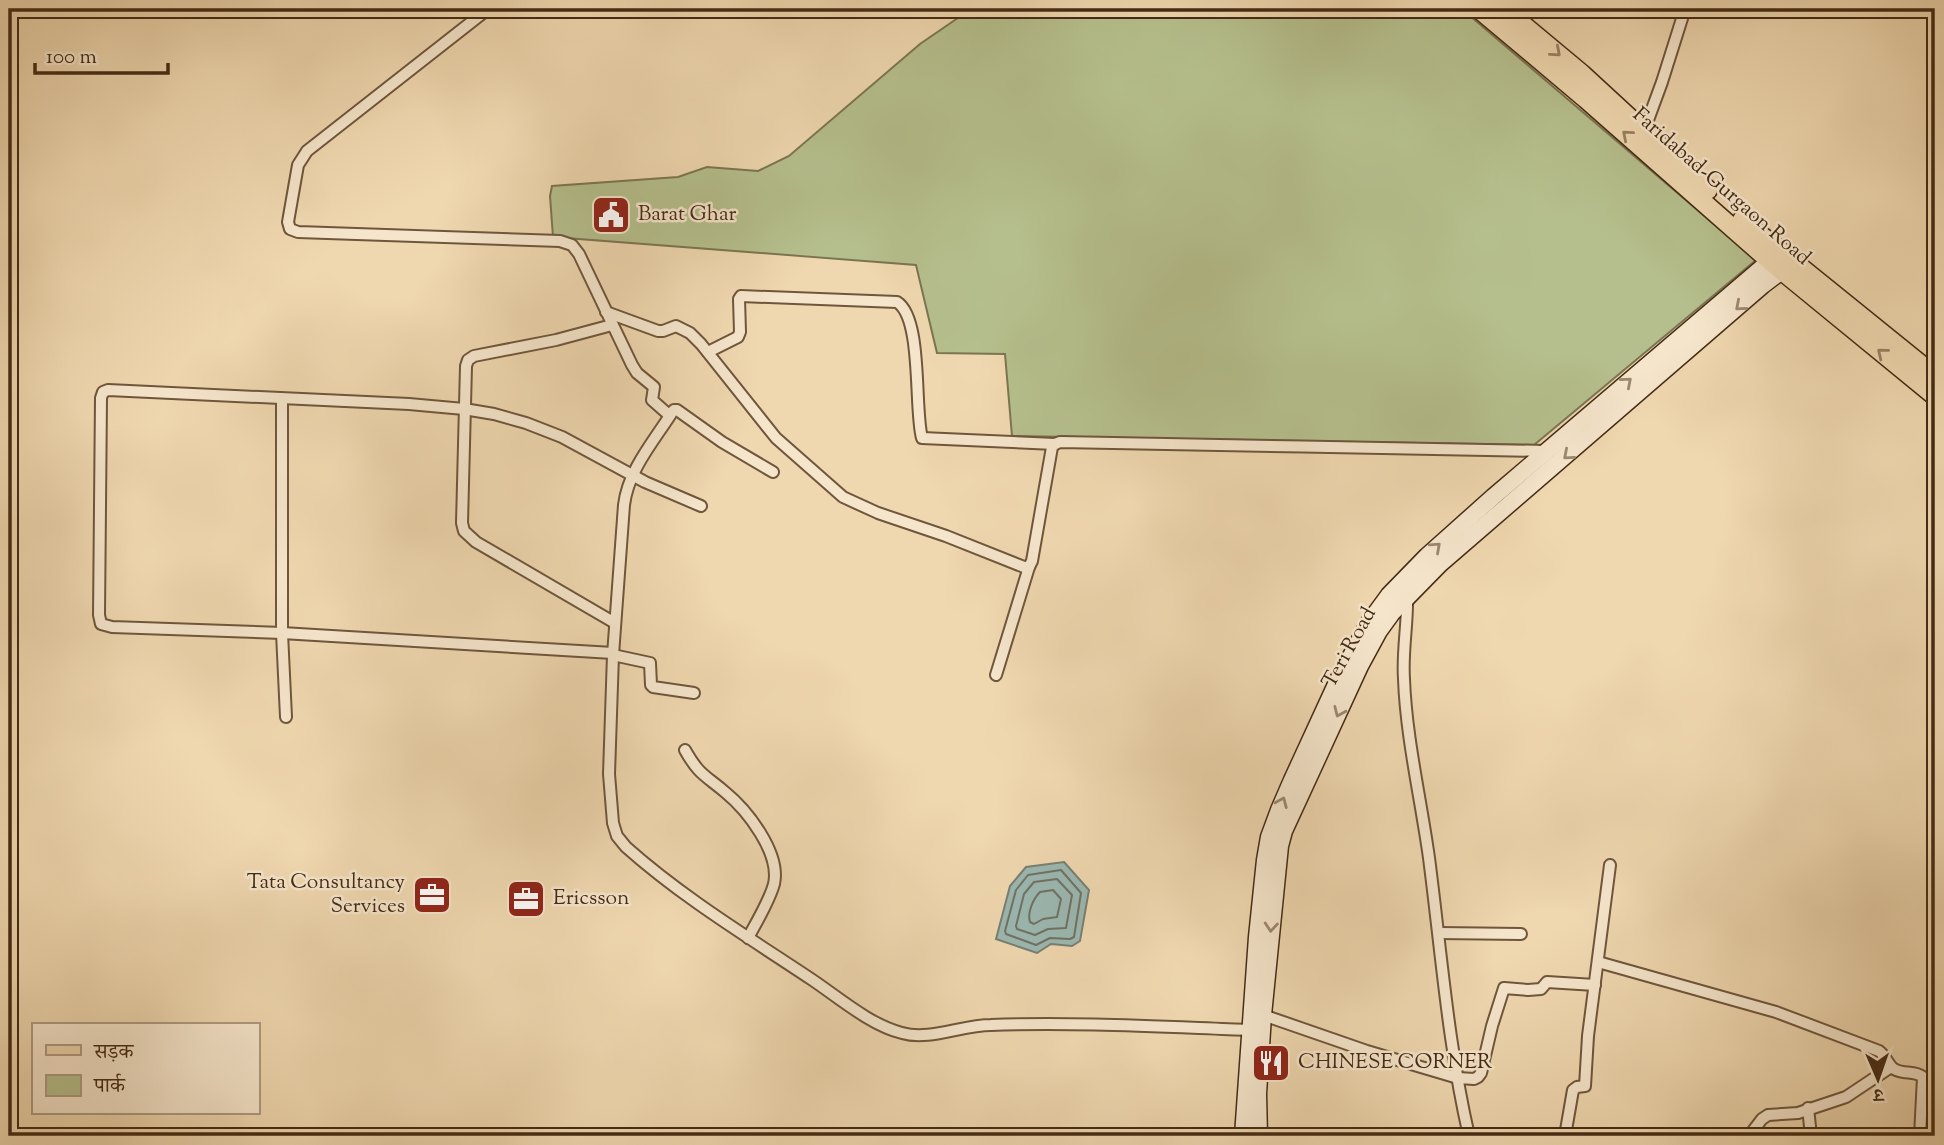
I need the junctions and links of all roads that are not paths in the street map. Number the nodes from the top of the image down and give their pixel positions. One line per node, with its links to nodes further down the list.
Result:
1 (488, 9): 7 (street)
2 (1479, 9): 6 (main road, Faridabad-Gurgaon Road, one-way to 2)
3 (1504, 9): 5 (main road, Faridabad-Gurgaon Road, one-way to 5)
4 (1685, 9): 5 (street)
5 (1644, 131): 6 (main road, Faridabad-Gurgaon Road)
6 (1781, 262): 10 (main road, Faridabad-Gurgaon Road); 11 (main road, Faridabad-Gurgaon Road, one-way to 6); 16 (street, one-way to 6); 22 (street, Teri Road, one-way to 22)
7 (606, 312): 8 (street); 9 (street)
8 (612, 324): 13 (street); 14 (street)
9 (708, 352): 15 (street); 20 (street)
10 (1935, 376)
11 (1935, 396)
12 (282, 399): 13 (street); 24 (street); 24 (street)
13 (464, 409): 18 (street); 23 (street)
14 (671, 414): 17 (street); 18 (street)
15 (1055, 444): 16 (street); 20 (street)
16 (1546, 451): 21 (street, one-way to 16)
17 (774, 472)
18 (632, 475): 19 (street); 23 (street)
19 (701, 506)
20 (1029, 566): 26 (street)
21 (1406, 577): 22 (street); 36 (street, one-way to 21)
22 (1407, 599): 31 (street); 36 (street, Teri Road, one-way to 36)
23 (615, 623): 25 (street)
24 (282, 633): 25 (street); 28 (street)
25 (613, 654): 27 (street); 33 (street)
26 (996, 675)
27 (694, 693)
28 (286, 717)
29 (685, 750): 33 (street)
30 (1610, 865): 34 (street)
31 (1439, 933): 32 (street); 40 (street)
32 (1521, 934)
33 (748, 937): 38 (street)
34 (1598, 962): 35 (street); 39 (street)
35 (1595, 985): 40 (street); 46 (street)
36 (1260, 989): 37 (street, Teri Road); 38 (street)
37 (1263, 1015): 40 (street); 44 (street, Teri Road)
38 (1251, 1030): 43 (street)
39 (1891, 1067): 41 (street); 49 (street)
40 (1458, 1078): 45 (street)
41 (1808, 1108): 47 (street); 48 (street)
42 (1935, 1133): 49 (street)
43 (1244, 1136)
44 (1259, 1136)
45 (1469, 1136)
46 (1565, 1136)
47 (1749, 1136)
48 (1811, 1136)
49 (1922, 1136)

